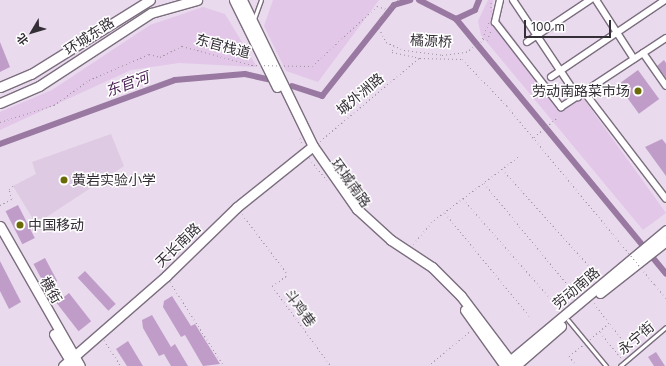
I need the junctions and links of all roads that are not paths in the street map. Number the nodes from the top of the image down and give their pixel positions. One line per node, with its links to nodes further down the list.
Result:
1 (150, 0): 21 (main road, 环城东路)
2 (197, 0): 24 (main road, 环城东路)
3 (234, 0): 25 (main road, 环城南路)
4 (242, 0): 11 (main road)
5 (261, 0): 11 (lane)
6 (500, 0): 23 (street)
7 (513, 0): 13 (street)
8 (590, 0): 13 (street)
9 (596, 0): 12 (street)
10 (665, 0): 12 (street)
11 (253, 24): 25 (main road)
12 (616, 33): 17 (street); 18 (street)
13 (537, 35): 15 (street); 18 (street)
14 (666, 38): 16 (street)
15 (527, 42)
16 (643, 53): 17 (street); 20 (street)
17 (634, 60): 22 (street)
18 (561, 71): 19 (street); 23 (street)
19 (551, 77)
20 (666, 86)
21 (0, 87)
22 (585, 92): 23 (street); 26 (street)
23 (578, 96)
24 (0, 103)
25 (311, 147): 35 (main road, 天长南路); 36 (main road, 环城南路); 36 (main road)
26 (666, 199)
27 (0, 226): 35 (main road, 横街)
28 (666, 230): 31 (main road)
29 (0, 239): 35 (main road, 横街)
30 (666, 241): 31 (main road)
31 (654, 245): 32 (main road)
32 (631, 264): 33 (main road, 劳动南路); 36 (main road, 劳动南路)
33 (568, 320): 36 (main road, 劳动南路); 38 (lane)
34 (666, 327): 39 (lane, 永宁街)
35 (70, 362): 37 (main road, 横街)
36 (509, 365)
37 (80, 366)
38 (606, 366)
39 (620, 366)

